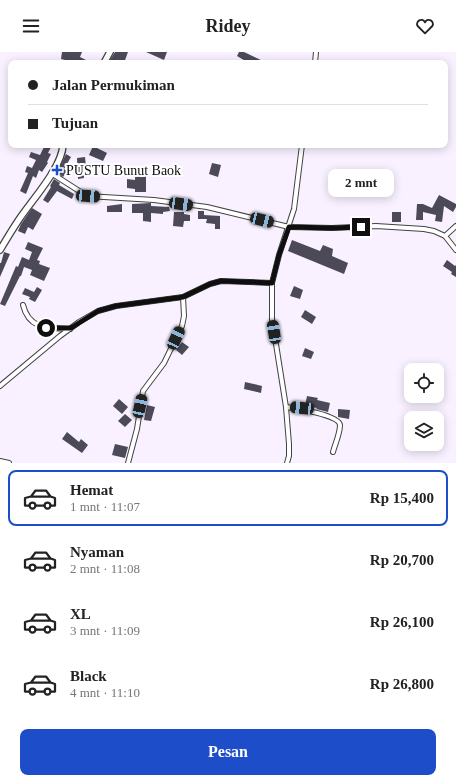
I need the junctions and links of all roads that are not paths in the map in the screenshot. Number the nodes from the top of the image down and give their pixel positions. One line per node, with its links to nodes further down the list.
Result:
1 (63, 148): 3 (street)
2 (302, 148): 5 (street)
3 (52, 173): 5 (street); 7 (street)
4 (456, 226): 6 (street)
5 (289, 227): 6 (street); 9 (street)
6 (445, 236): 8 (street)
7 (0, 250)
8 (456, 250)
9 (272, 283): 10 (street); 14 (street)
10 (183, 297): 12 (street); 18 (street)
11 (23, 305): 12 (street)
12 (71, 328): 13 (street)
13 (0, 386)
14 (286, 407): 15 (street); 19 (street)
15 (333, 452)
16 (0, 461): 17 (street)
17 (9, 463)
18 (128, 463)
19 (287, 463)

